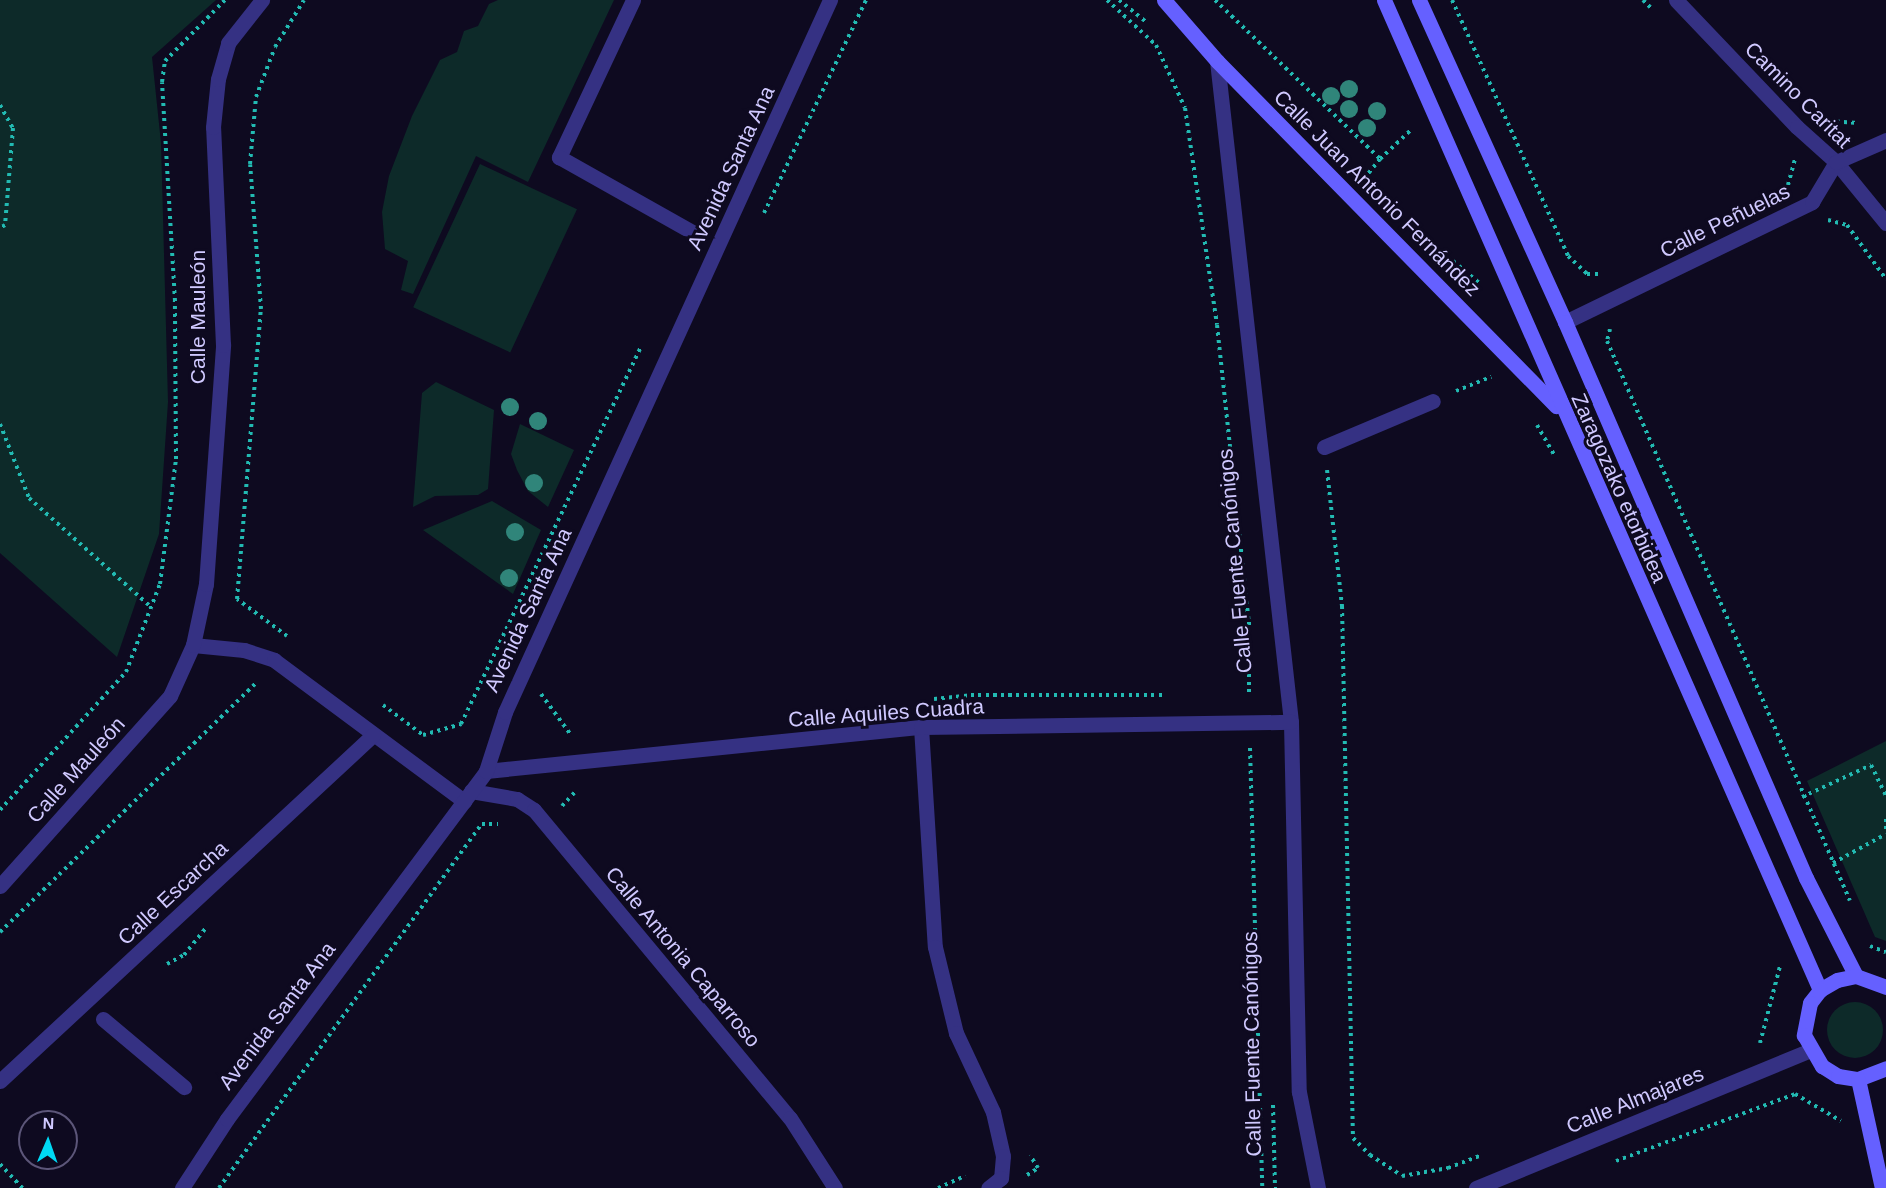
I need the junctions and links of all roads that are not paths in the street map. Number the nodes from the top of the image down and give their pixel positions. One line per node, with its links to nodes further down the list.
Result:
1 (262, 0): 17 (street, Calle Mauleón)
2 (633, 0): 12 (street)
3 (830, 0): 21 (street, Avenida Santa Ana)
4 (1164, 0): 8 (main road, Calle Juan Antonio Fernández)
5 (1384, 0): 15 (main road, Zaragozako etorbidea)
6 (1419, 0): 13 (main road, Zaragozako etorbidea)
7 (1676, 0): 10 (street, Camino Caritat)
8 (1217, 61): 15 (main road, Calle Juan Antonio Fernández); 18 (street, Calle Fuente Canónigos)
9 (1886, 140): 10 (street)
10 (1836, 162): 11 (street, Camino Caritat); 13 (street, Calle Peñuelas)
11 (1886, 224)
12 (694, 233)
13 (1565, 322): 24 (main road, Zaragozako etorbidea)
14 (1433, 401): 16 (street)
15 (1564, 413): 26 (main road, Zaragozako etorbidea)
16 (1324, 447)
17 (193, 645): 20 (street); 23 (street, Calle Mauleón)
18 (1291, 722): 19 (street, Calle Aquiles Cuadra); 36 (street, Calle Fuente Canónigos)
19 (921, 727): 21 (street, Calle Aquiles Cuadra); 35 (street)
20 (373, 735): 22 (street); 31 (street, Calle Escarcha)
21 (486, 771): 22 (street, Avenida Santa Ana)
22 (467, 796): 33 (street, Avenida Santa Ana); 34 (street, Calle Antonia Caparroso)
23 (0, 886)
24 (1856, 976): 25 (main road); 26 (main road)
25 (1886, 987)
26 (1820, 990): 28 (main road)
27 (103, 1019): 32 (street)
28 (1810, 1050): 30 (main road); 37 (street, Calle Almajares)
29 (1886, 1068): 30 (main road)
30 (1858, 1079): 38 (main road)
31 (0, 1081)
32 (184, 1087)
33 (182, 1188)
34 (835, 1188)
35 (988, 1188)
36 (1318, 1188)
37 (1476, 1188)
38 (1882, 1188)

